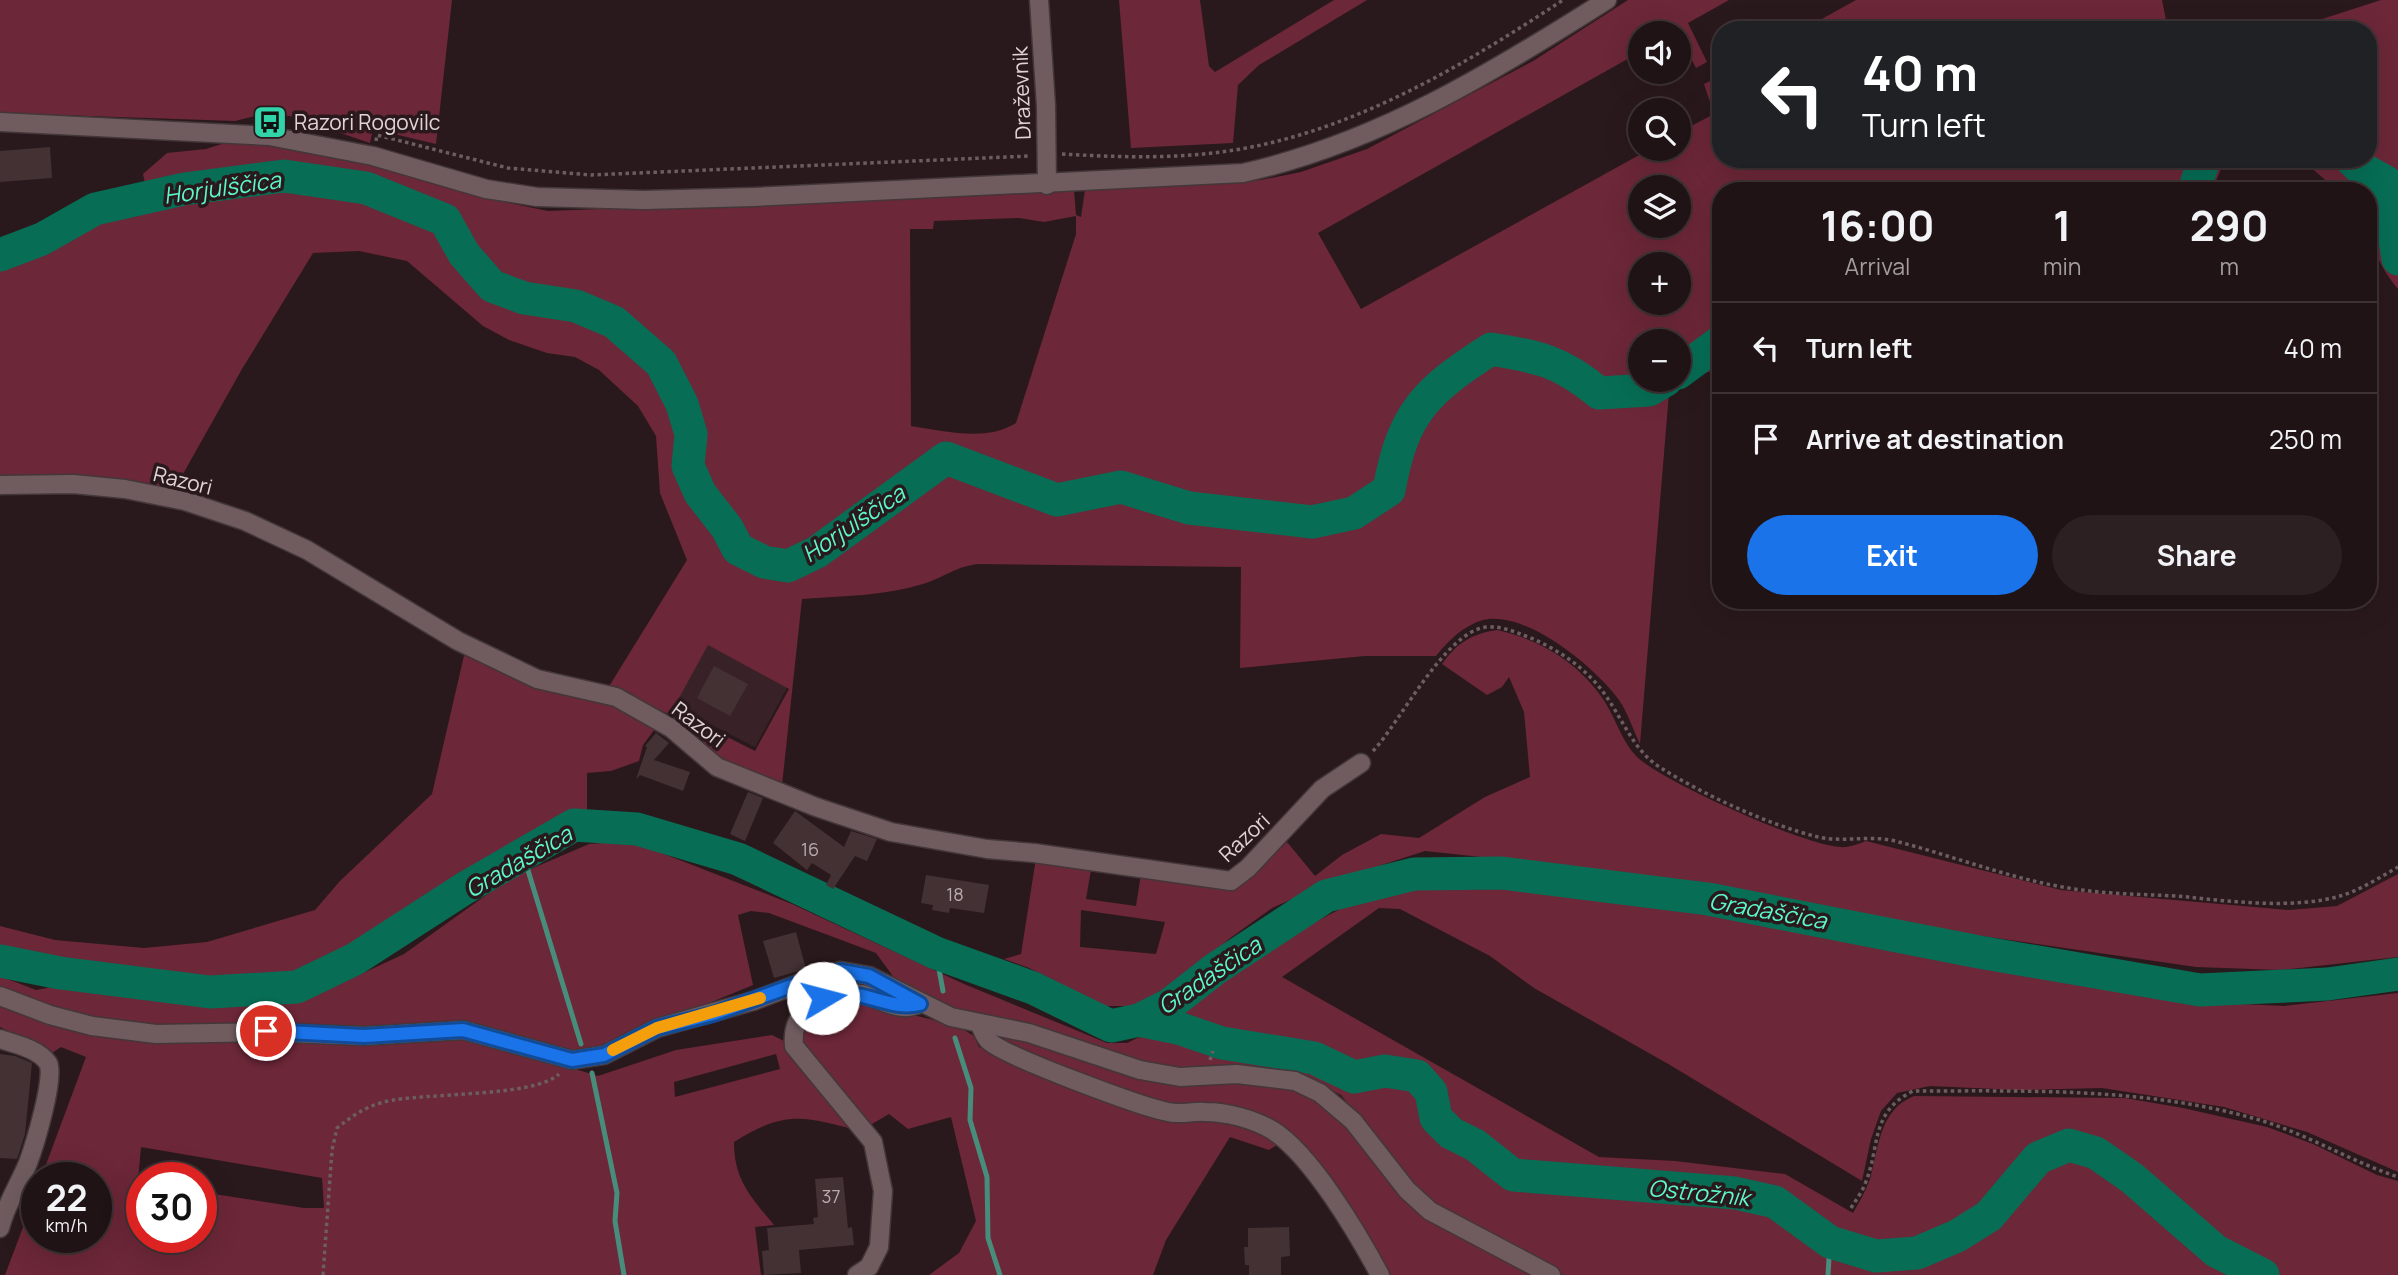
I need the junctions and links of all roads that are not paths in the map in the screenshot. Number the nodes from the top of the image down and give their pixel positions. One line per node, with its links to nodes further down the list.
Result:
1 (1039, 0): 4 (street, Draževnik)
2 (1607, 0): 4 (street)
3 (0, 122): 4 (street)
4 (1047, 185)
5 (0, 485): 6 (street, Razori)
6 (1361, 763)
7 (0, 996): 8 (street)
8 (920, 1004): 9 (street); 12 (street)
9 (979, 1023): 13 (street); 14 (street)
10 (0, 1039): 11 (street)
11 (0, 1228)
12 (857, 1275)
13 (1380, 1275)
14 (1551, 1275)

